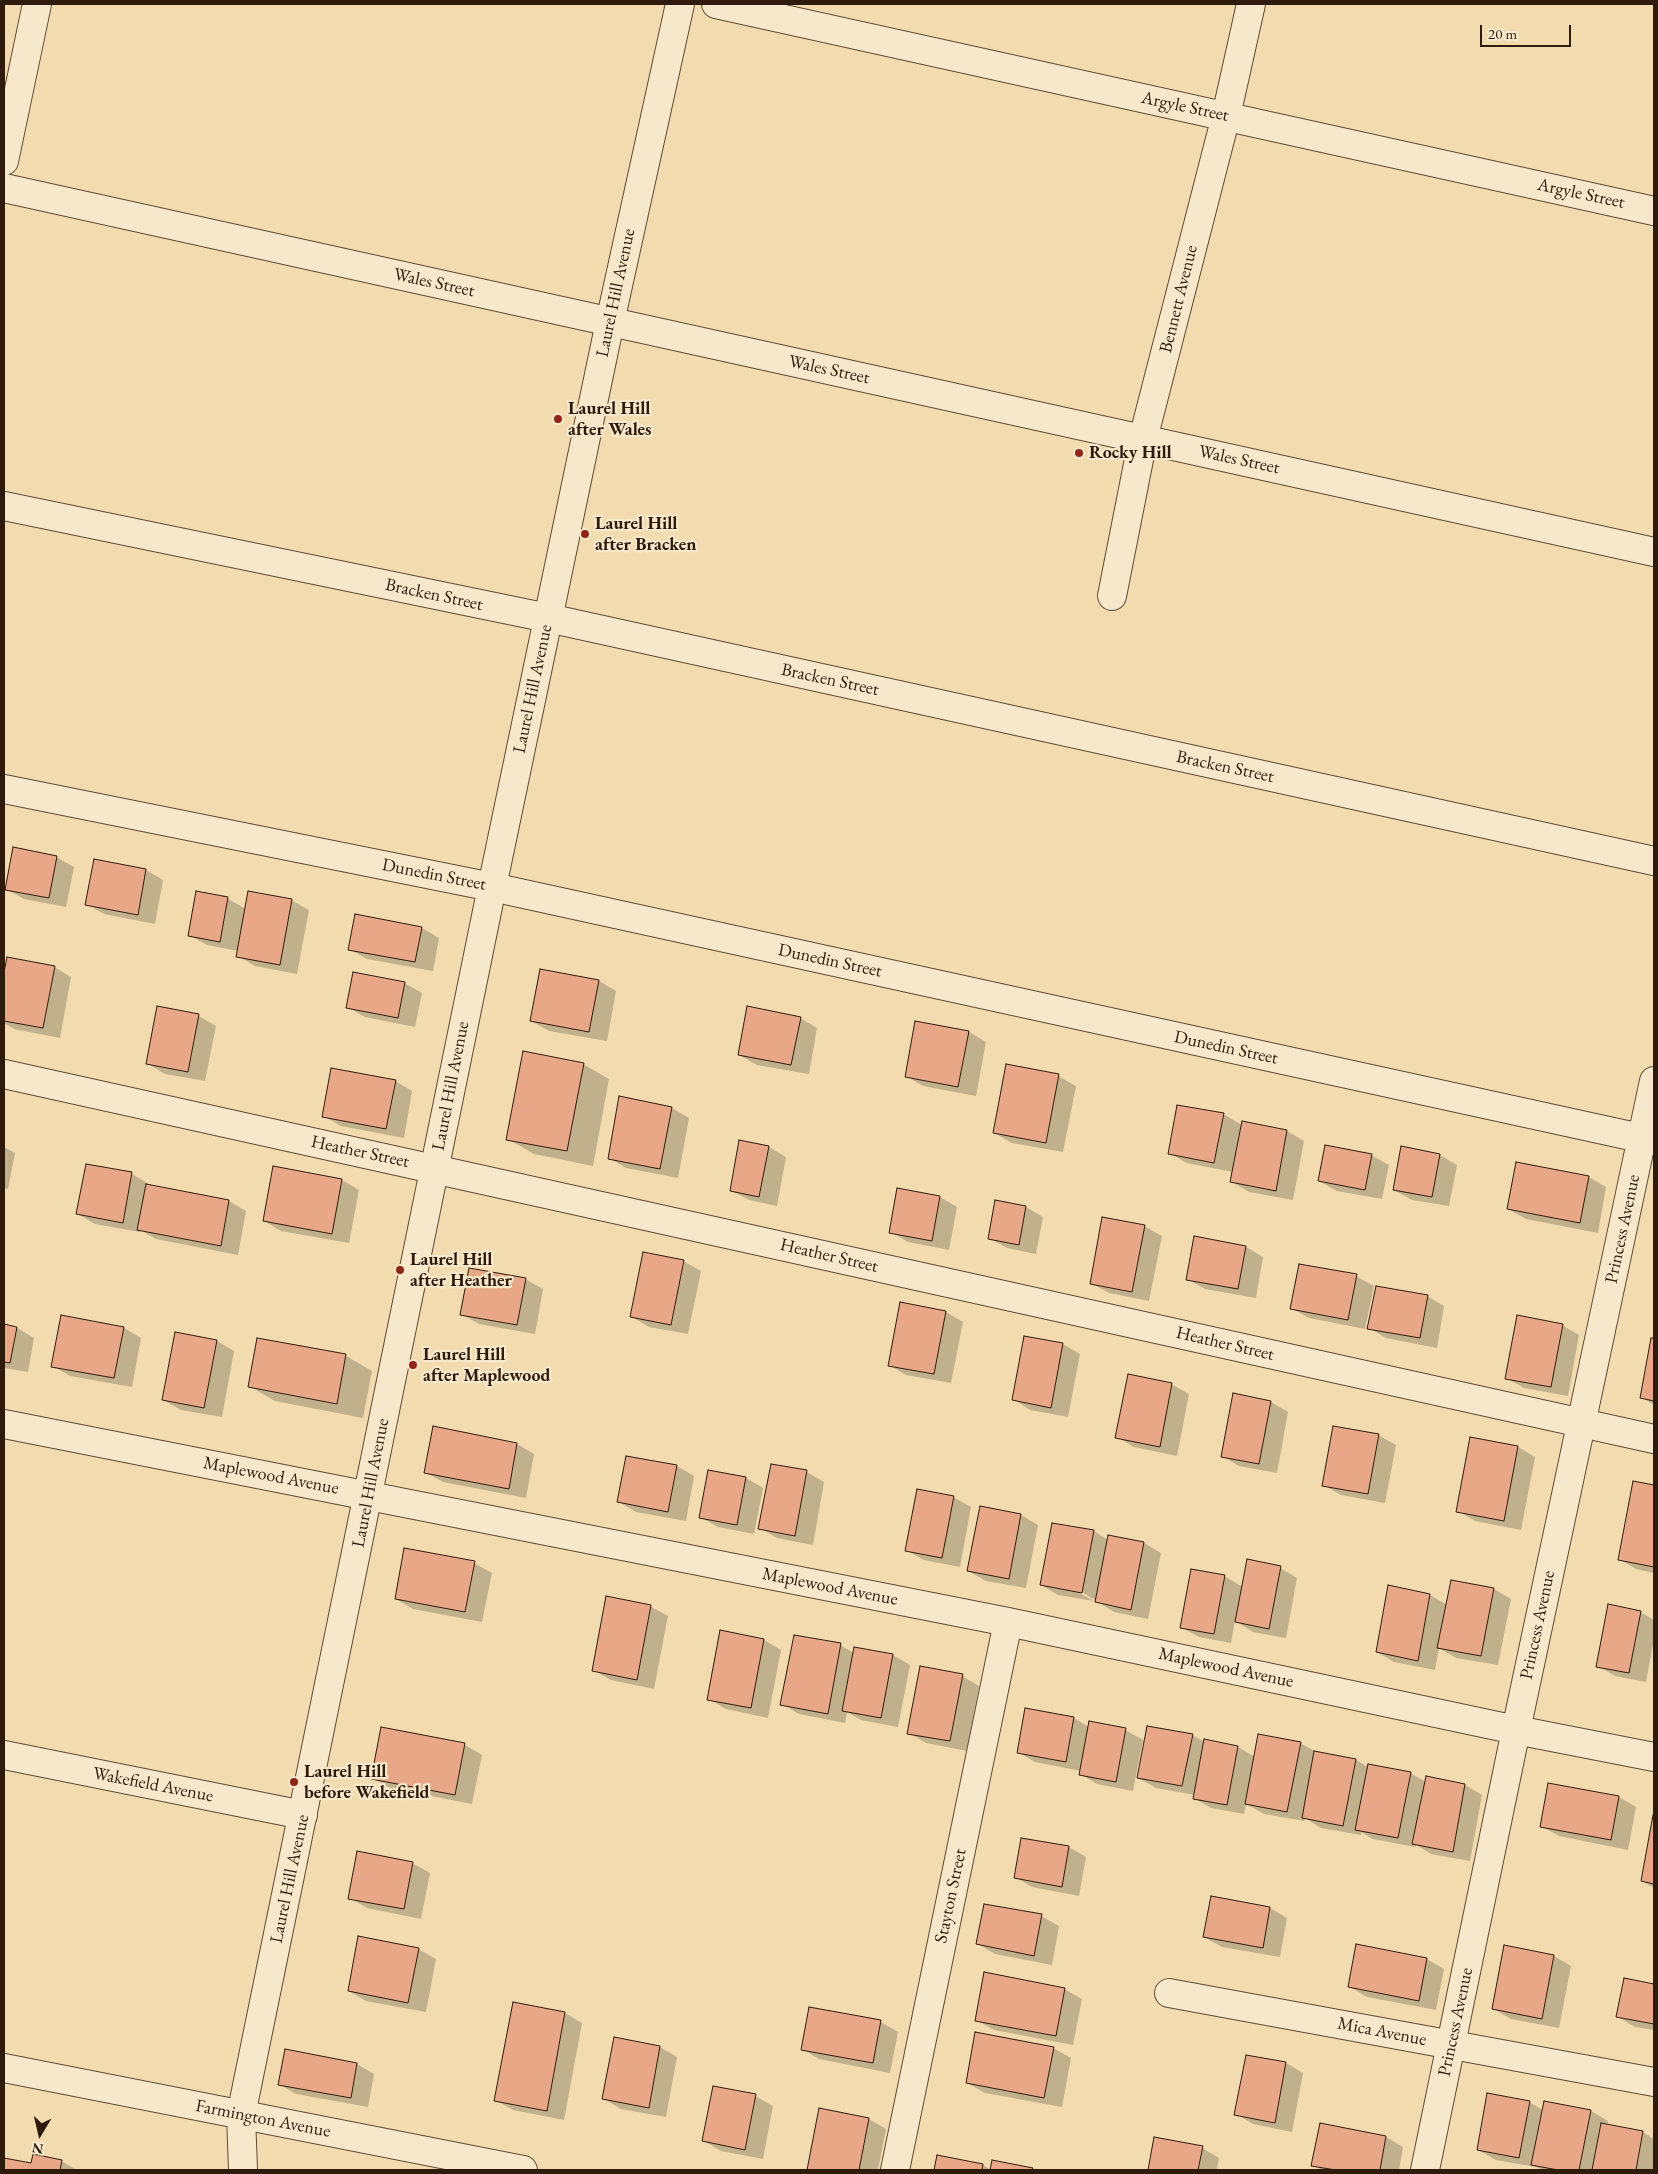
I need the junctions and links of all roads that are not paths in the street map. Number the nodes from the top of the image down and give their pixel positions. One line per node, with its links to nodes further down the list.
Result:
1 (37, 4): 6 (street)
2 (680, 4): 9 (street, Laurel Hill Avenue)
3 (716, 4): 5 (street, Argyle Street)
4 (1251, 4): 5 (street, Bennett Avenue)
5 (1226, 116): 8 (street, Argyle Street); 10 (street, Bennett Avenue)
6 (4, 161)
7 (4, 188): 9 (street, Wales Street)
8 (1654, 211)
9 (610, 322): 10 (street, Wales Street); 14 (street, Laurel Hill Avenue)
10 (1142, 439): 12 (street, Wales Street); 13 (street, Bennett Avenue)
11 (4, 506): 14 (street, Bracken Street)
12 (1654, 552)
13 (1112, 596)
14 (548, 618): 16 (street, Bracken Street); 17 (street, Laurel Hill Avenue)
15 (4, 789): 17 (street, Dunedin Street)
16 (1654, 861)
17 (492, 887): 20 (street, Dunedin Street); 21 (street, Laurel Hill Avenue)
18 (4, 1074): 21 (street, Heather Street)
19 (1654, 1081): 20 (street, Princess Avenue)
20 (1648, 1140): 22 (street, Princess Avenue)
21 (434, 1168): 22 (street, Heather Street); 25 (street, Laurel Hill Avenue)
22 (1582, 1423): 24 (street, Heather Street); 27 (street, Princess Avenue)
23 (4, 1424): 25 (street, Maplewood Avenue)
24 (1654, 1439)
25 (368, 1496): 26 (street, Maplewood Avenue); 30 (street, Laurel Hill Avenue)
26 (1008, 1622): 27 (street, Maplewood Avenue); 38 (street, Stayton Street)
27 (1516, 1730): 29 (street, Maplewood Avenue); 32 (street, Princess Avenue)
28 (4, 1755): 30 (street, Wakefield Avenue)
29 (1654, 1757)
30 (303, 1815): 35 (street, Laurel Hill Avenue)
31 (1170, 1993): 32 (street, Mica Avenue)
32 (1451, 2045): 34 (street, Mica Avenue); 39 (street, Princess Avenue)
33 (4, 2068): 35 (street, Farmington Avenue)
34 (1654, 2082)
35 (241, 2115): 36 (street, Laurel Hill Avenue); 37 (street, Farmington Avenue)
36 (243, 2170)
37 (523, 2170)
38 (895, 2170)
39 (1426, 2170)

